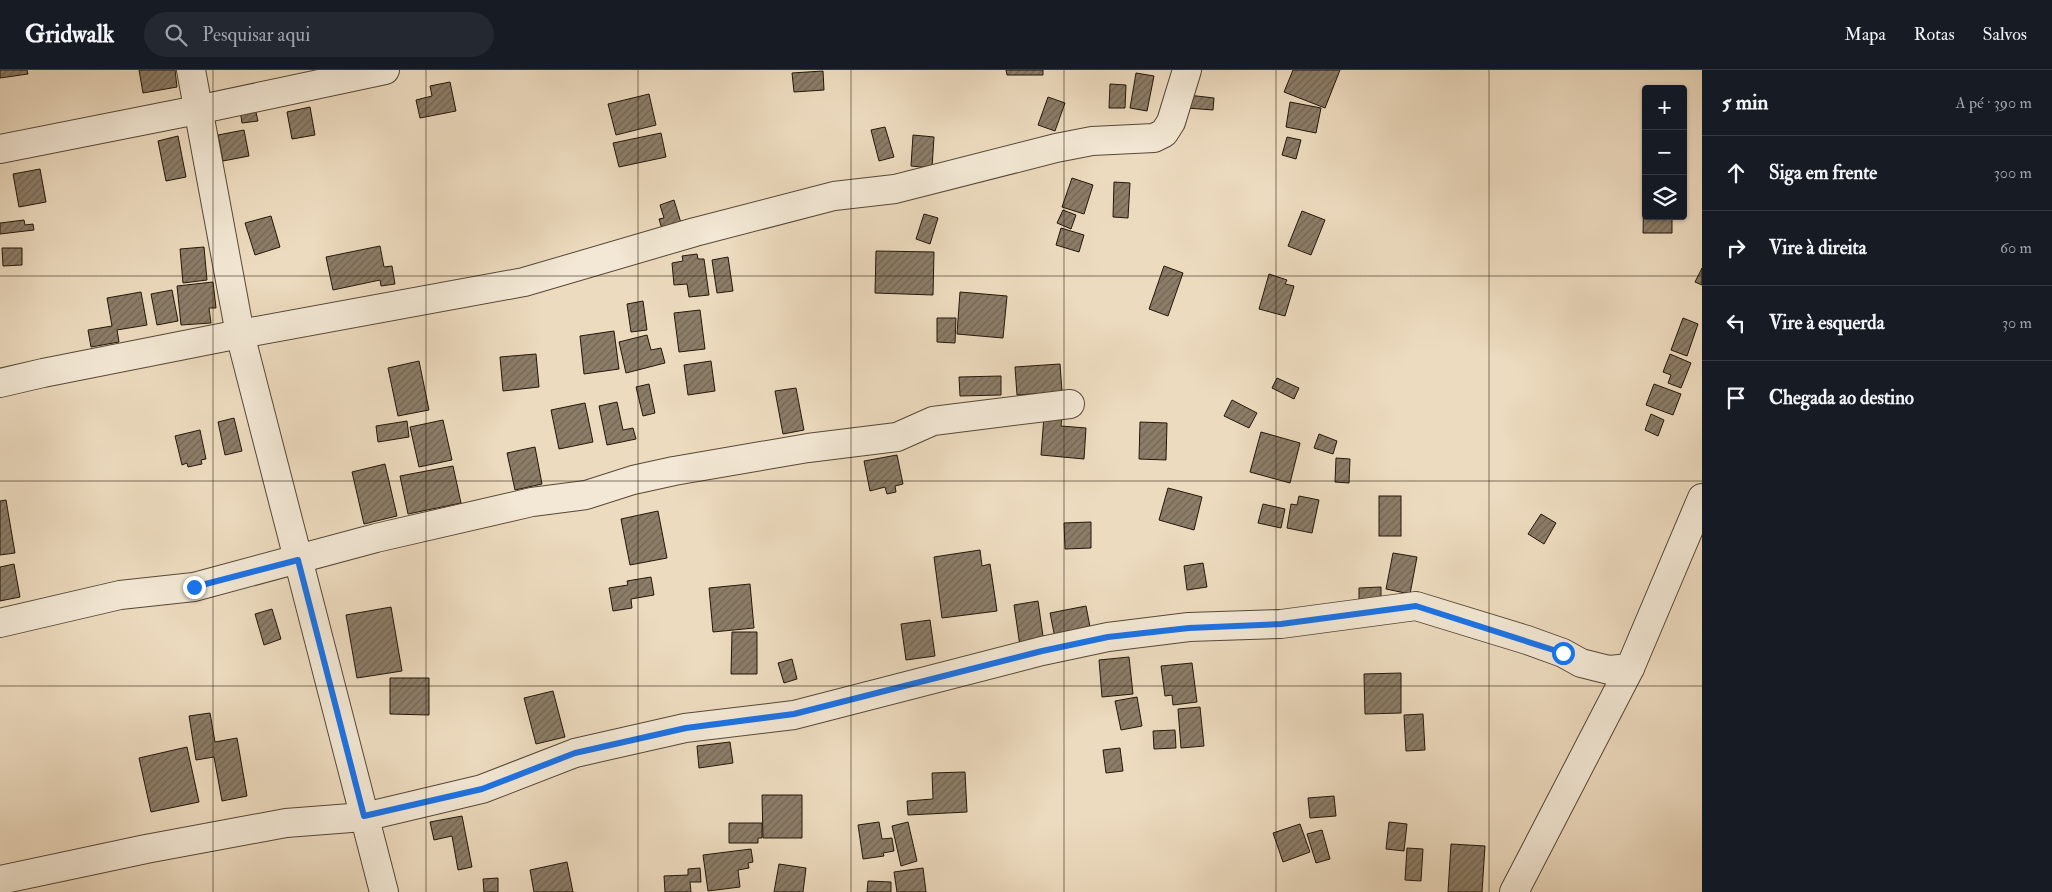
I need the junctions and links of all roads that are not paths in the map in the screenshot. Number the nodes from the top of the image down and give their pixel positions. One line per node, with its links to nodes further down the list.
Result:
1 (191, 70): 4 (street)
2 (385, 70): 4 (street)
3 (1187, 70): 6 (street)
4 (197, 110): 5 (street); 6 (street)
5 (0, 149)
6 (240, 334): 7 (street); 10 (street)
7 (0, 383)
8 (1070, 404): 10 (street)
9 (1702, 498): 12 (street)
10 (298, 560): 11 (street); 13 (street)
11 (0, 624)
12 (1630, 668): 13 (street); 16 (street)
13 (364, 816): 14 (street); 15 (street)
14 (0, 880)
15 (384, 892)
16 (1514, 892)

